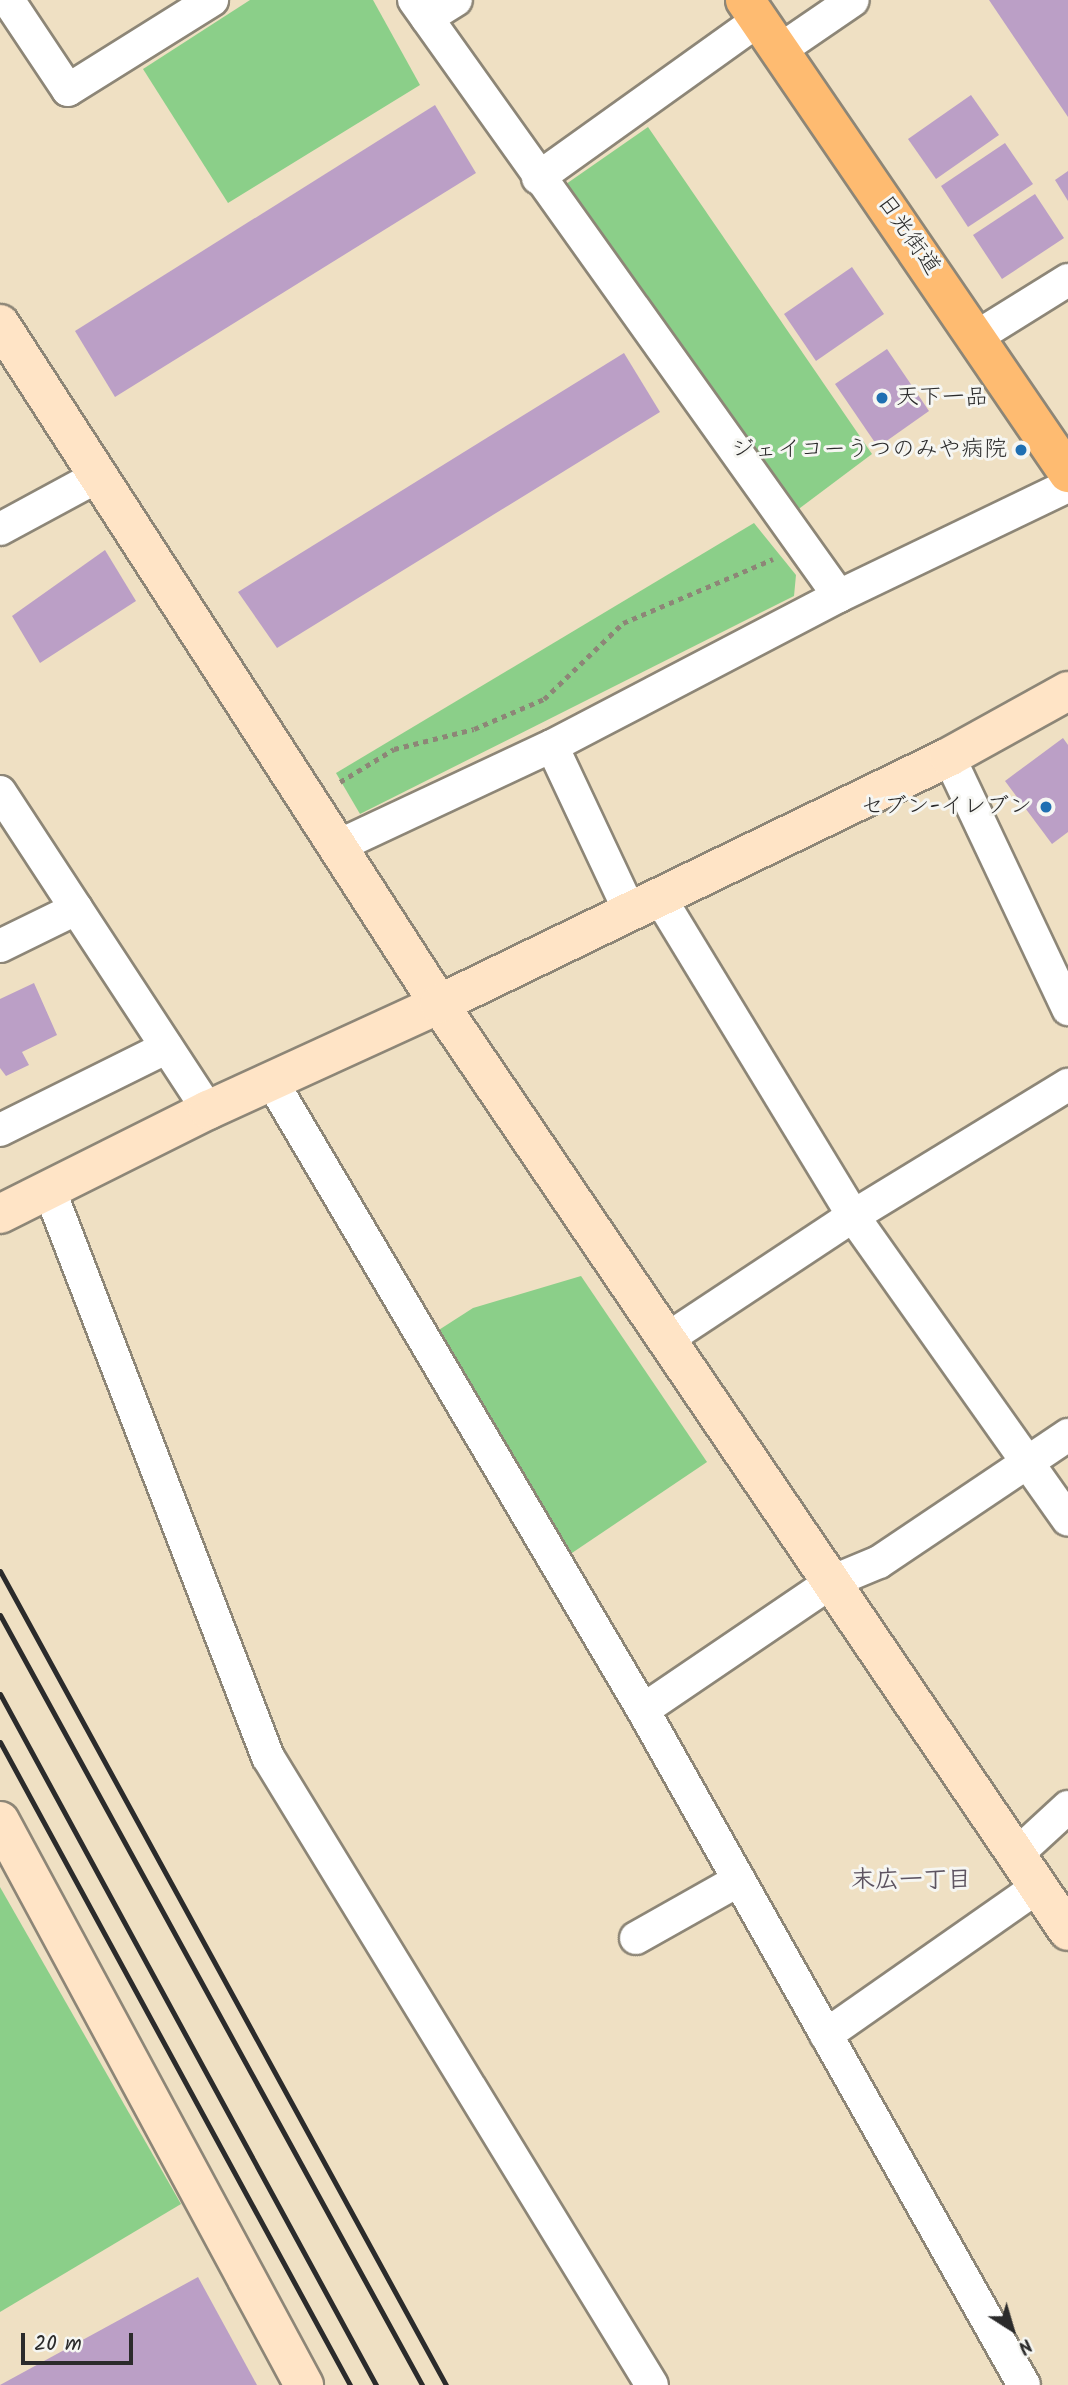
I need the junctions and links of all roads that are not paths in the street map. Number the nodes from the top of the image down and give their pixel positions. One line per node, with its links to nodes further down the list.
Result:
1 (8, 0): 2 (street)
2 (212, 0)
3 (456, 0): 5 (street)
4 (853, 0): 6 (street)
5 (421, 9): 7 (street)
6 (761, 23): 7 (street); 10 (highway, 日光街道)
7 (538, 178): 15 (street)
8 (1068, 280): 10 (street)
9 (0, 324): 12 (street)
10 (978, 336): 11 (highway, 日光街道)
11 (1068, 473)
12 (98, 476): 14 (street); 20 (street)
13 (1068, 486): 15 (street)
14 (0, 529)
15 (839, 596): 17 (street)
16 (1068, 691): 18 (street)
17 (552, 746): 20 (street); 21 (street)
18 (950, 757): 21 (street); 25 (street)
19 (0, 792): 22 (street)
20 (336, 847): 24 (street)
21 (645, 905): 24 (street); 33 (street)
22 (76, 909): 23 (street); 26 (street)
23 (0, 946)
24 (439, 1004): 27 (street); 34 (street)
25 (1068, 1009)
26 (167, 1047): 29 (street); 30 (street)
27 (271, 1080): 29 (street); 39 (street)
28 (1068, 1085): 33 (street)
29 (208, 1110): 31 (street)
30 (0, 1130)
31 (49, 1189): 32 (street); 49 (street)
32 (0, 1214)
33 (853, 1216): 34 (street); 36 (street)
34 (667, 1339): 38 (street)
35 (1068, 1434): 36 (street)
36 (1028, 1462): 37 (street); 38 (street)
37 (1068, 1520)
38 (831, 1582): 39 (street); 42 (street)
39 (643, 1710): 43 (street)
40 (1068, 1807): 42 (street)
41 (0, 1821): 48 (street)
42 (1016, 1855): 44 (street)
43 (739, 1880): 46 (street); 47 (street)
44 (1037, 1887): 45 (street); 47 (street)
45 (1068, 1931)
46 (636, 1938)
47 (826, 2035): 50 (street)
48 (304, 2385)
49 (652, 2385)
50 (1024, 2385)

